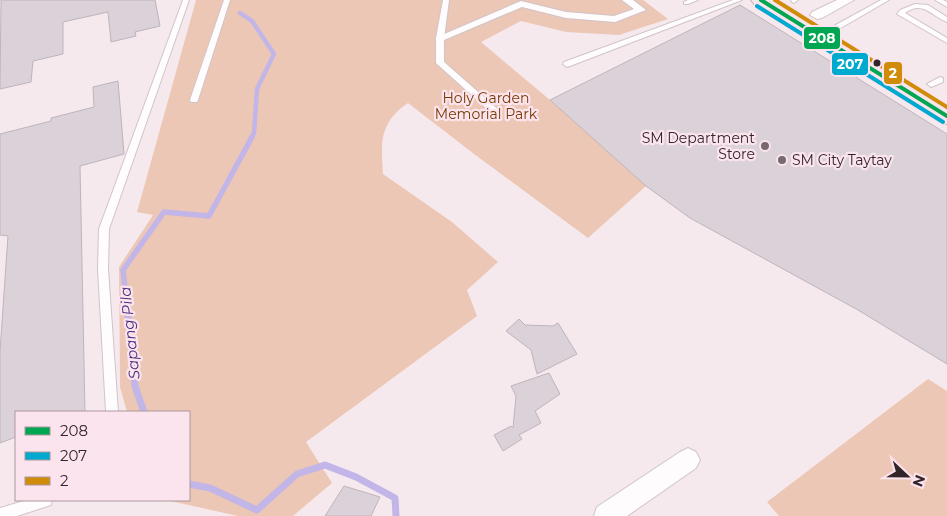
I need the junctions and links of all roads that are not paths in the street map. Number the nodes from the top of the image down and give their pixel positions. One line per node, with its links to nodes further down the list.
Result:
1 (186, 0): 24 (lane)
2 (227, 0): 21 (lane)
3 (446, 0): 17 (lane)
4 (627, 0): 17 (street)
5 (695, 0): 12 (lane)
6 (739, 0): 19 (lane)
7 (761, 0): 23 (main road)
8 (794, 0): 14 (main road)
9 (847, 0): 14 (street)
10 (886, 0): 16 (lane)
11 (938, 0): 13 (lane)
12 (686, 3)
13 (947, 5)
14 (817, 15): 16 (main road)
15 (947, 20): 18 (lane)
16 (836, 26): 20 (main road)
17 (440, 38): 22 (lane)
18 (947, 41)
19 (567, 64)
20 (942, 83)
21 (194, 100)
22 (499, 115)
23 (947, 116)
24 (112, 411)
25 (688, 460): 28 (street)
26 (43, 501): 27 (lane)
27 (0, 515)
28 (606, 516)

